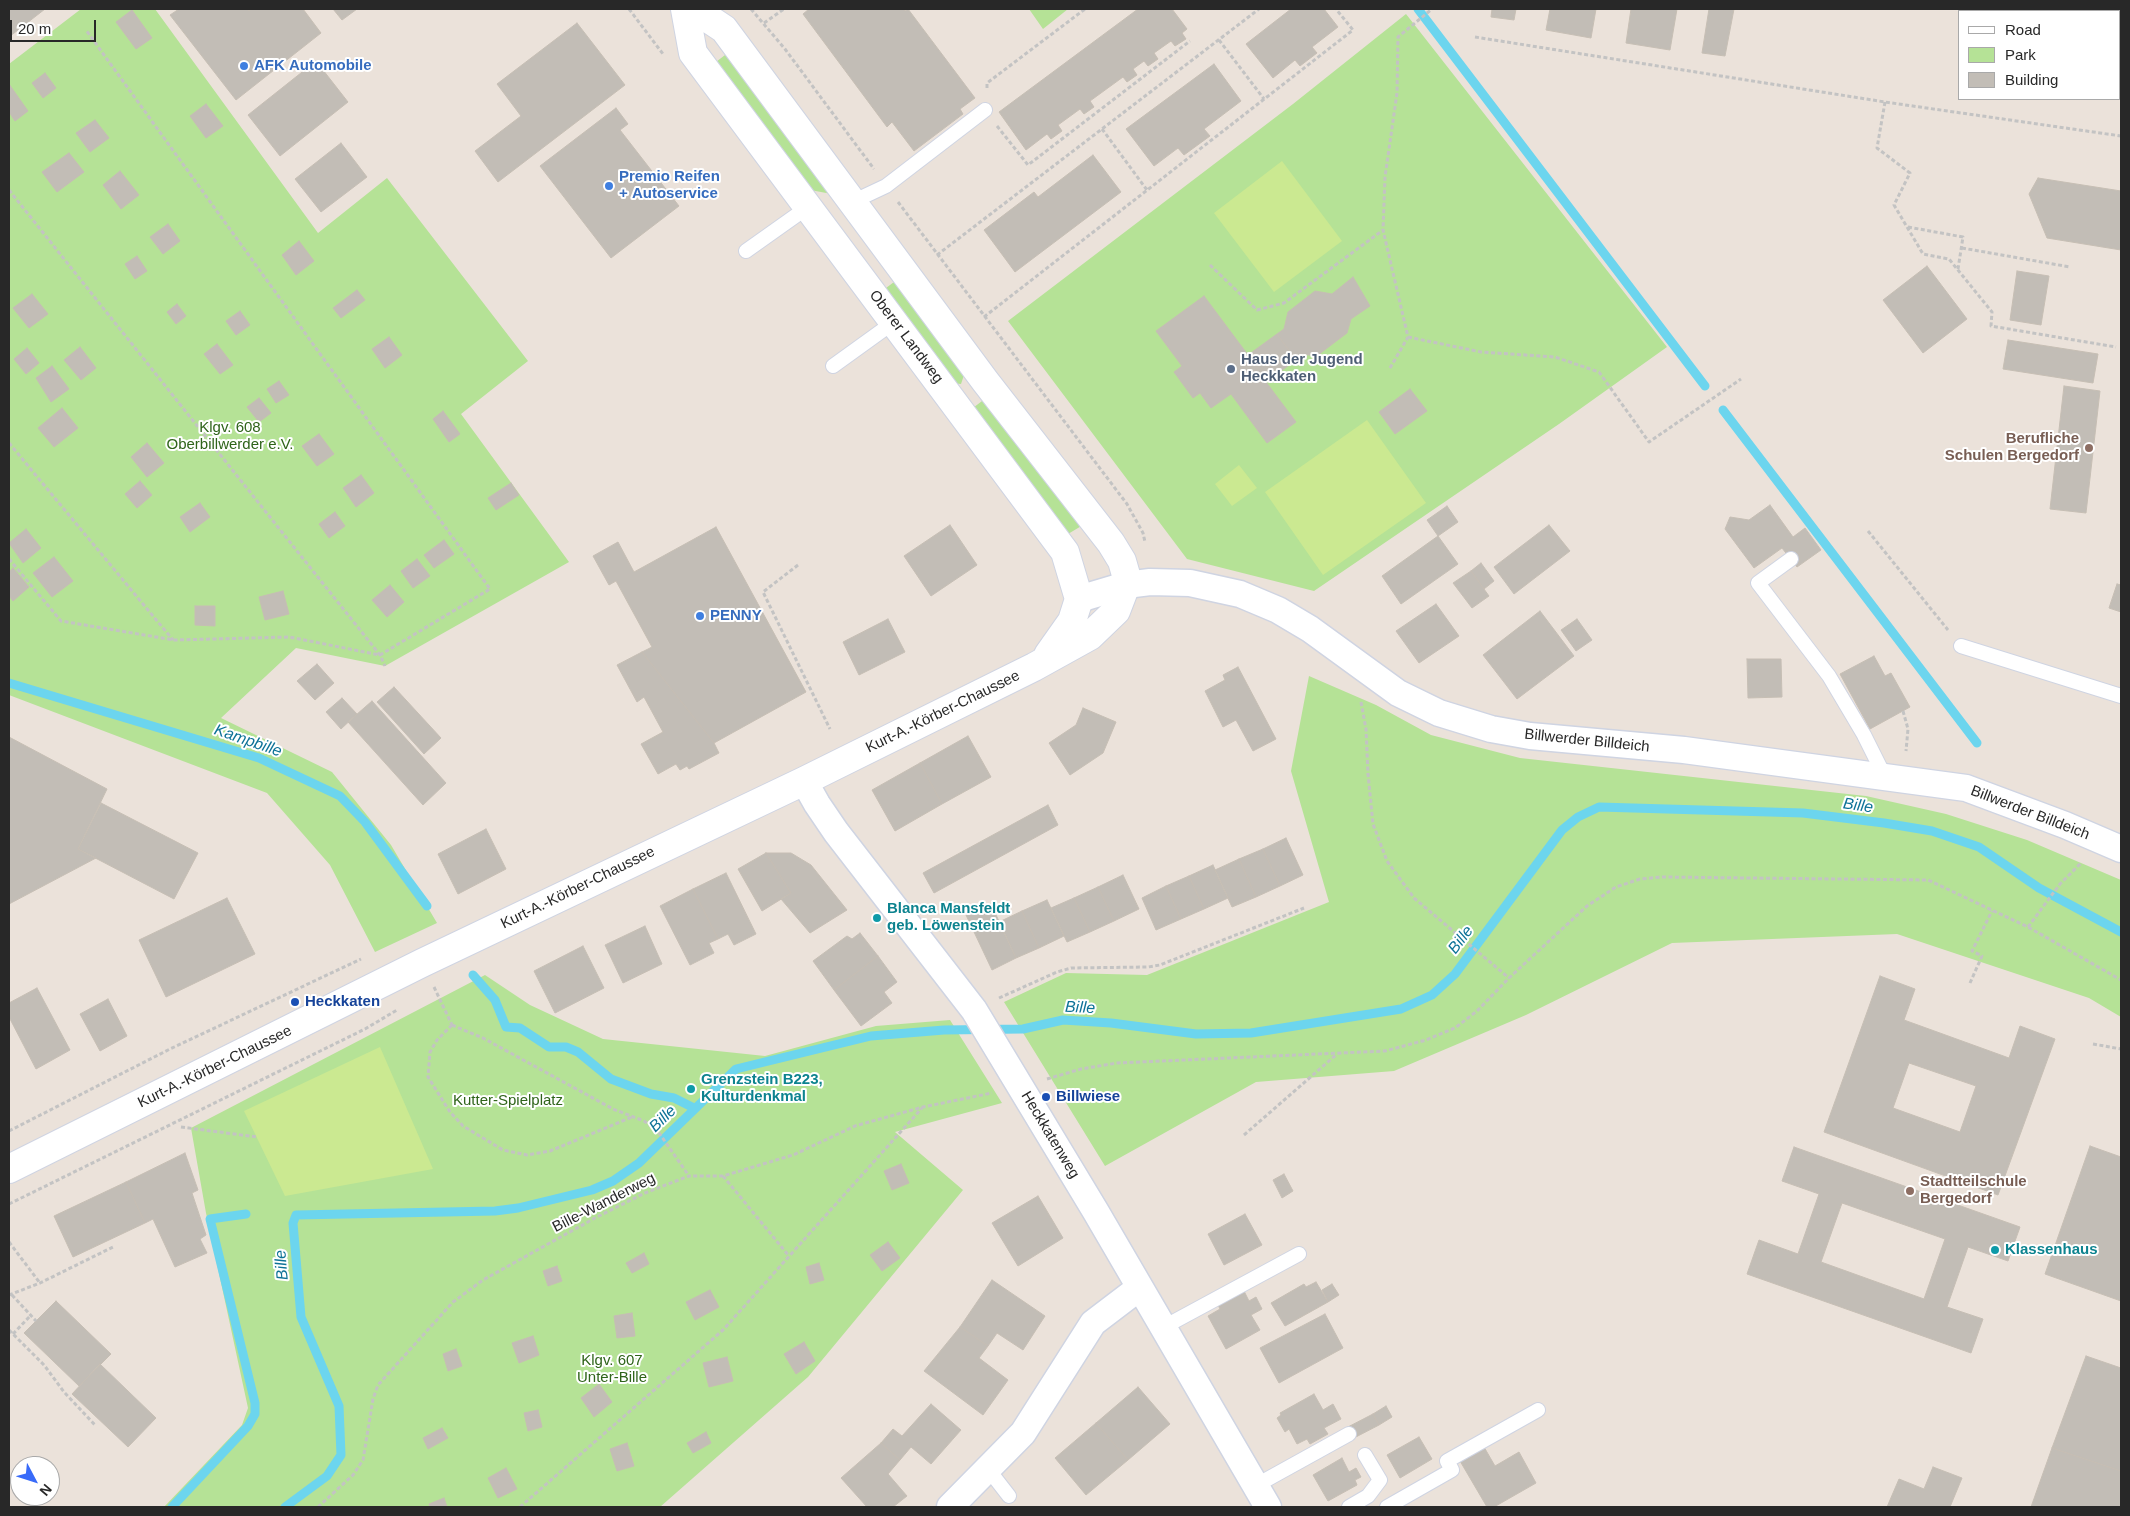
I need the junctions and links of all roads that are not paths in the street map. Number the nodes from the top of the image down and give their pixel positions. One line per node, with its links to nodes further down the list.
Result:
1 (685, 9): 5 (main road, Oberer Landweg)
2 (694, 9): 4 (main road)
3 (986, 110): 4 (lane)
4 (852, 202): 5 (main road); 9 (main road)
5 (808, 207): 6 (lane); 7 (main road, Oberer Landweg)
6 (746, 252)
7 (894, 322): 8 (lane); 10 (main road, Oberer Landweg)
8 (833, 366)
9 (985, 381): 10 (main road); 12 (main road)
10 (940, 383): 13 (main road, Oberer Landweg)
11 (1791, 559): 17 (lane)
12 (1126, 585): 13 (street, Billwerder Billdeich); 15 (main road, Kurt-A.-Körber-Chaussee); 17 (street, Billwerder Billdeich)
13 (1079, 599): 15 (main road)
14 (1961, 646): 16 (lane)
15 (1034, 667): 18 (main road, Kurt-A.-Körber-Chaussee)
16 (2121, 696)
17 (1894, 778): 19 (street, Billwerder Billdeich)
18 (804, 780): 20 (main road, Kurt-A.-Körber-Chaussee); 22 (street, Heckkatenweg)
19 (2121, 849)
20 (9, 1169)
21 (1299, 1254): 23 (lane)
22 (1139, 1288): 23 (street, Heckkatenweg); 27 (street)
23 (1162, 1328): 29 (street, Heckkatenweg)
24 (1538, 1410): 32 (lane)
25 (1349, 1434): 29 (lane)
26 (1365, 1455): 31 (lane)
27 (988, 1469): 28 (lane); 30 (street)
28 (1009, 1496)
29 (1262, 1497)
30 (950, 1507)
31 (1349, 1507)
32 (1387, 1507)

